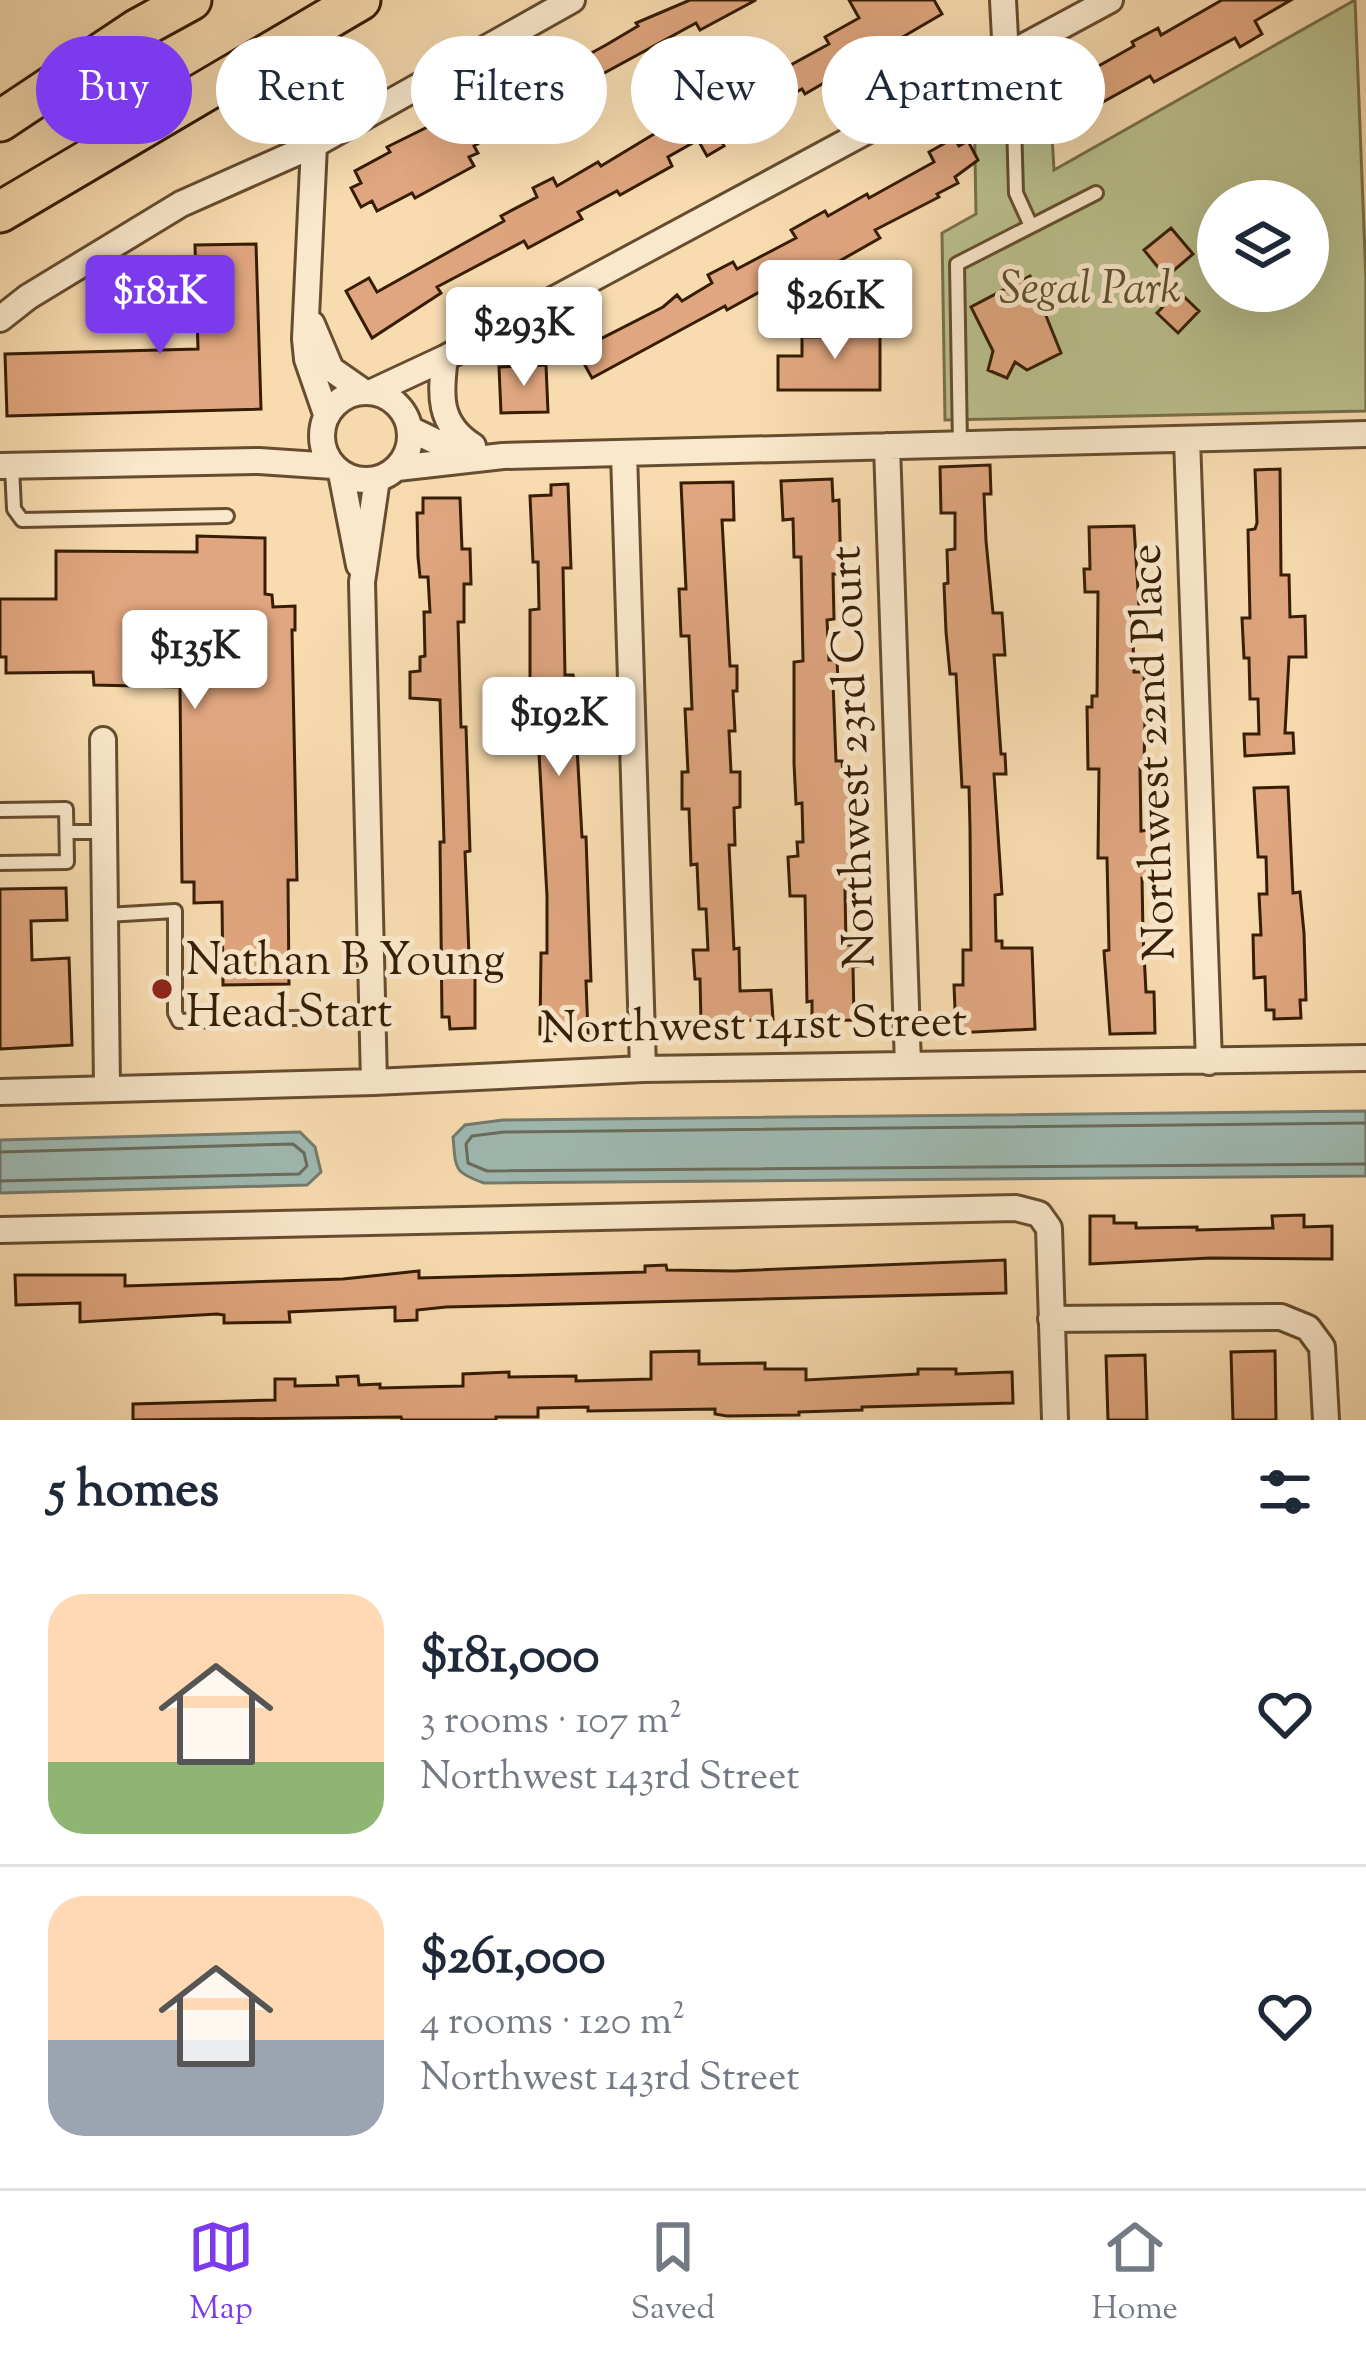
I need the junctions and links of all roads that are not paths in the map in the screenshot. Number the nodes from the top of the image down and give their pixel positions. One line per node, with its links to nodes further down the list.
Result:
1 (191, 0): 8 (main road)
2 (360, 0): 13 (main road)
3 (572, 0): 11 (street)
4 (1003, 0): 6 (street)
5 (1111, 0): 7 (street)
6 (1002, 36)
7 (1044, 36)
8 (0, 122)
9 (844, 144): 17 (street)
10 (1015, 144): 14 (lane)
11 (314, 145): 15 (street); 16 (street)
12 (1096, 193): 14 (lane)
13 (0, 212)
14 (1030, 226): 23 (lane)
15 (308, 316): 18 (street); 19 (street)
16 (0, 319)
17 (445, 358): 18 (street); 20 (street); 24 (street)
18 (368, 392): 19 (street); 20 (street)
19 (324, 419): 28 (street); 30 (street)
20 (409, 424): 24 (street); 31 (street)
21 (1366, 434): 22 (street)
22 (1187, 439): 23 (street); 42 (street, Northwest 22nd Place)
23 (960, 445): 25 (street)
24 (473, 446): 27 (street)
25 (887, 446): 26 (street); 43 (street, Northwest 23rd Court)
26 (623, 453): 27 (street); 44 (street)
27 (503, 456): 31 (street)
28 (259, 461): 29 (street); 30 (street)
29 (6, 466): 32 (lane)
30 (337, 470): 31 (street); 33 (street)
31 (387, 473): 33 (street)
32 (227, 516)
33 (362, 582): 40 (street)
34 (103, 740): 37 (street)
35 (0, 810): 36 (lane)
36 (68, 832): 37 (lane); 38 (lane)
37 (104, 832): 39 (street)
38 (0, 863)
39 (105, 915): 40 (lane); 46 (street)
40 (372, 1016): 45 (street)
41 (1366, 1058): 42 (street, Northwest 141st Street)
42 (1209, 1063): 43 (street, Northwest 141st Street)
43 (908, 1065): 44 (street, Northwest 141st Street)
44 (643, 1070): 45 (street, Northwest 141st Street)
45 (374, 1082): 46 (street, Northwest 141st Street)
46 (107, 1089): 47 (street, Northwest 141st Street)
47 (0, 1092)
48 (0, 1229): 49 (street)
49 (1051, 1319): 50 (street); 51 (street)
50 (1055, 1420)
51 (1326, 1420)

